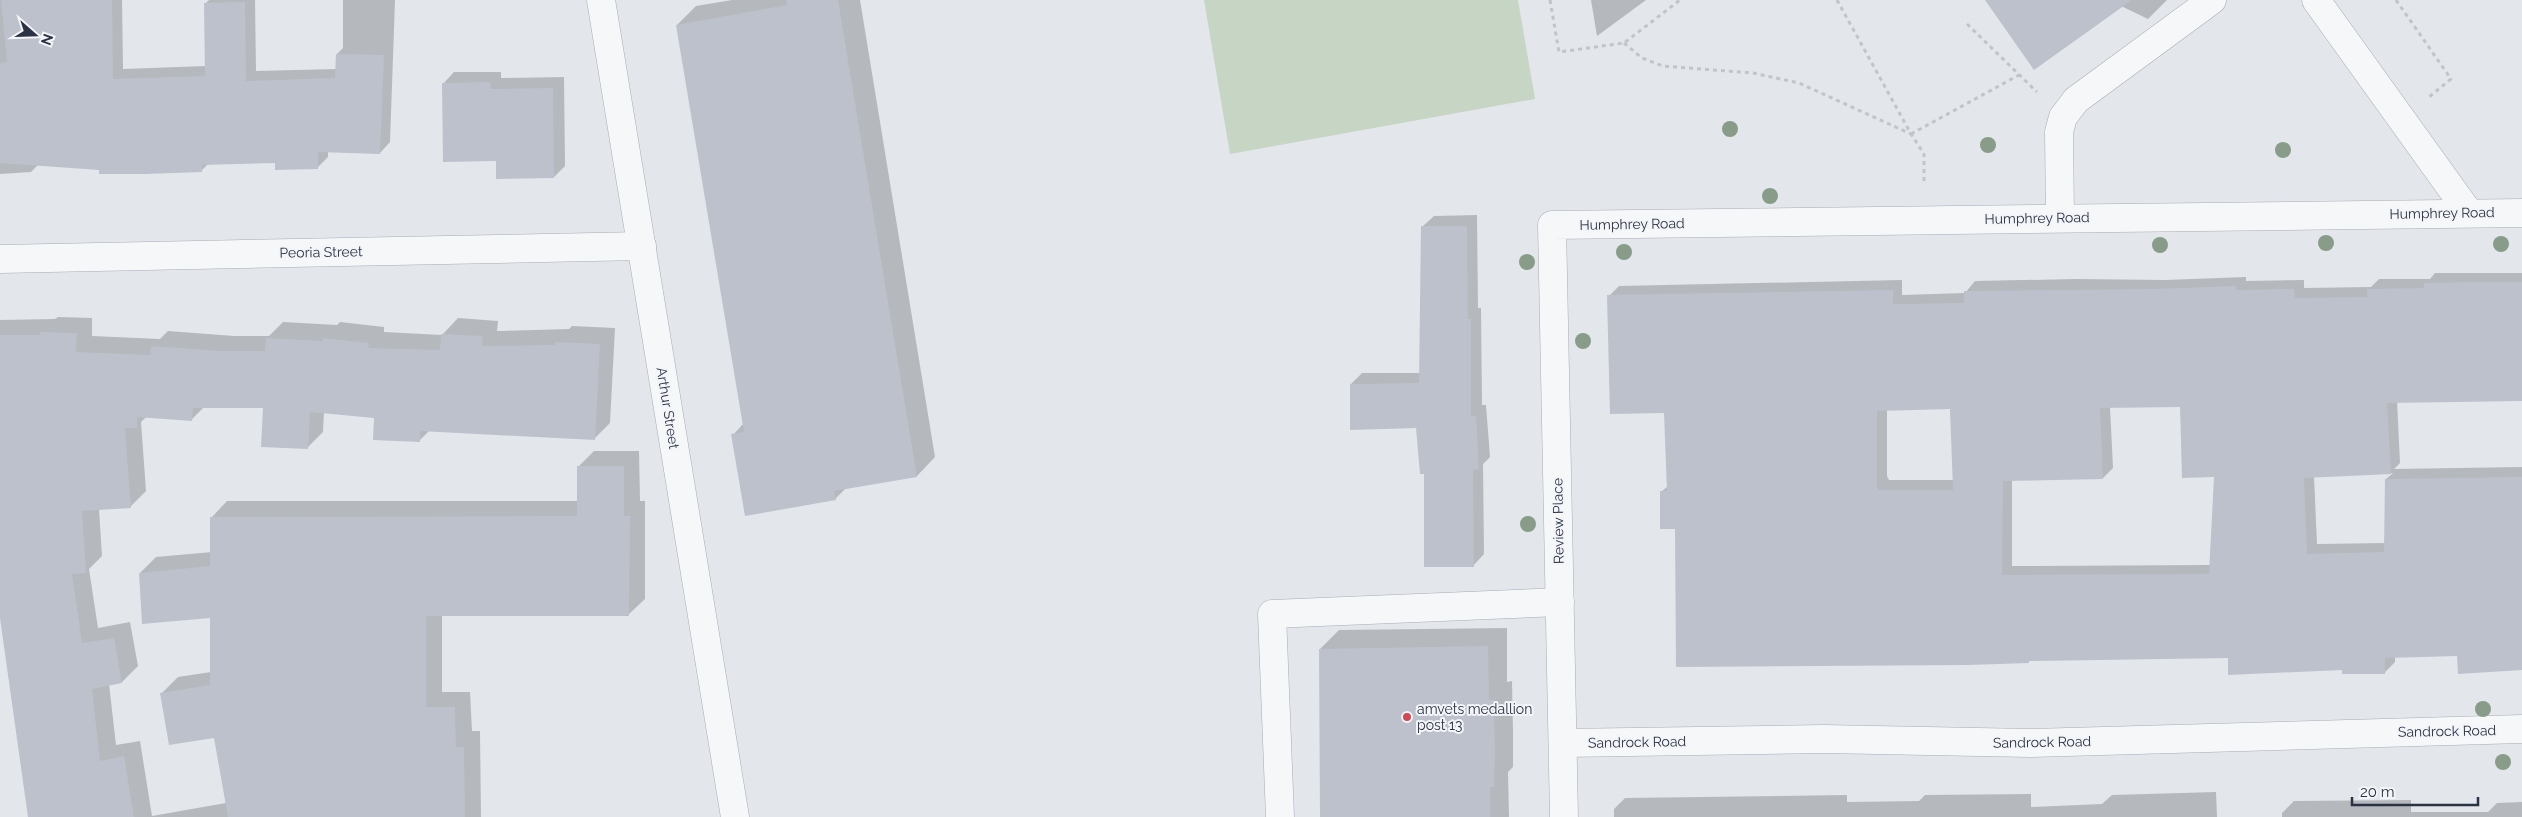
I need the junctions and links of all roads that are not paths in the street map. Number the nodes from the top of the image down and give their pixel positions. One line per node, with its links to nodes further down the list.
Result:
1 (601, 0): 8 (street, Arthur Street)
2 (2212, 0): 6 (street)
3 (2316, 0): 4 (street)
4 (2469, 213): 5 (street, Humphrey Road); 6 (street, Humphrey Road)
5 (2522, 213)
6 (2060, 218): 7 (street, Humphrey Road)
7 (1552, 225): 10 (street, Review Place)
8 (642, 246): 9 (street, Peoria Street); 13 (street, Arthur Street)
9 (0, 258)
10 (1560, 602): 12 (street, Review Place); 14 (street)
11 (2522, 729): 12 (street, Sandrock Road)
12 (1563, 743): 15 (street, Review Place)
13 (735, 817)
14 (1280, 817)
15 (1564, 817)

